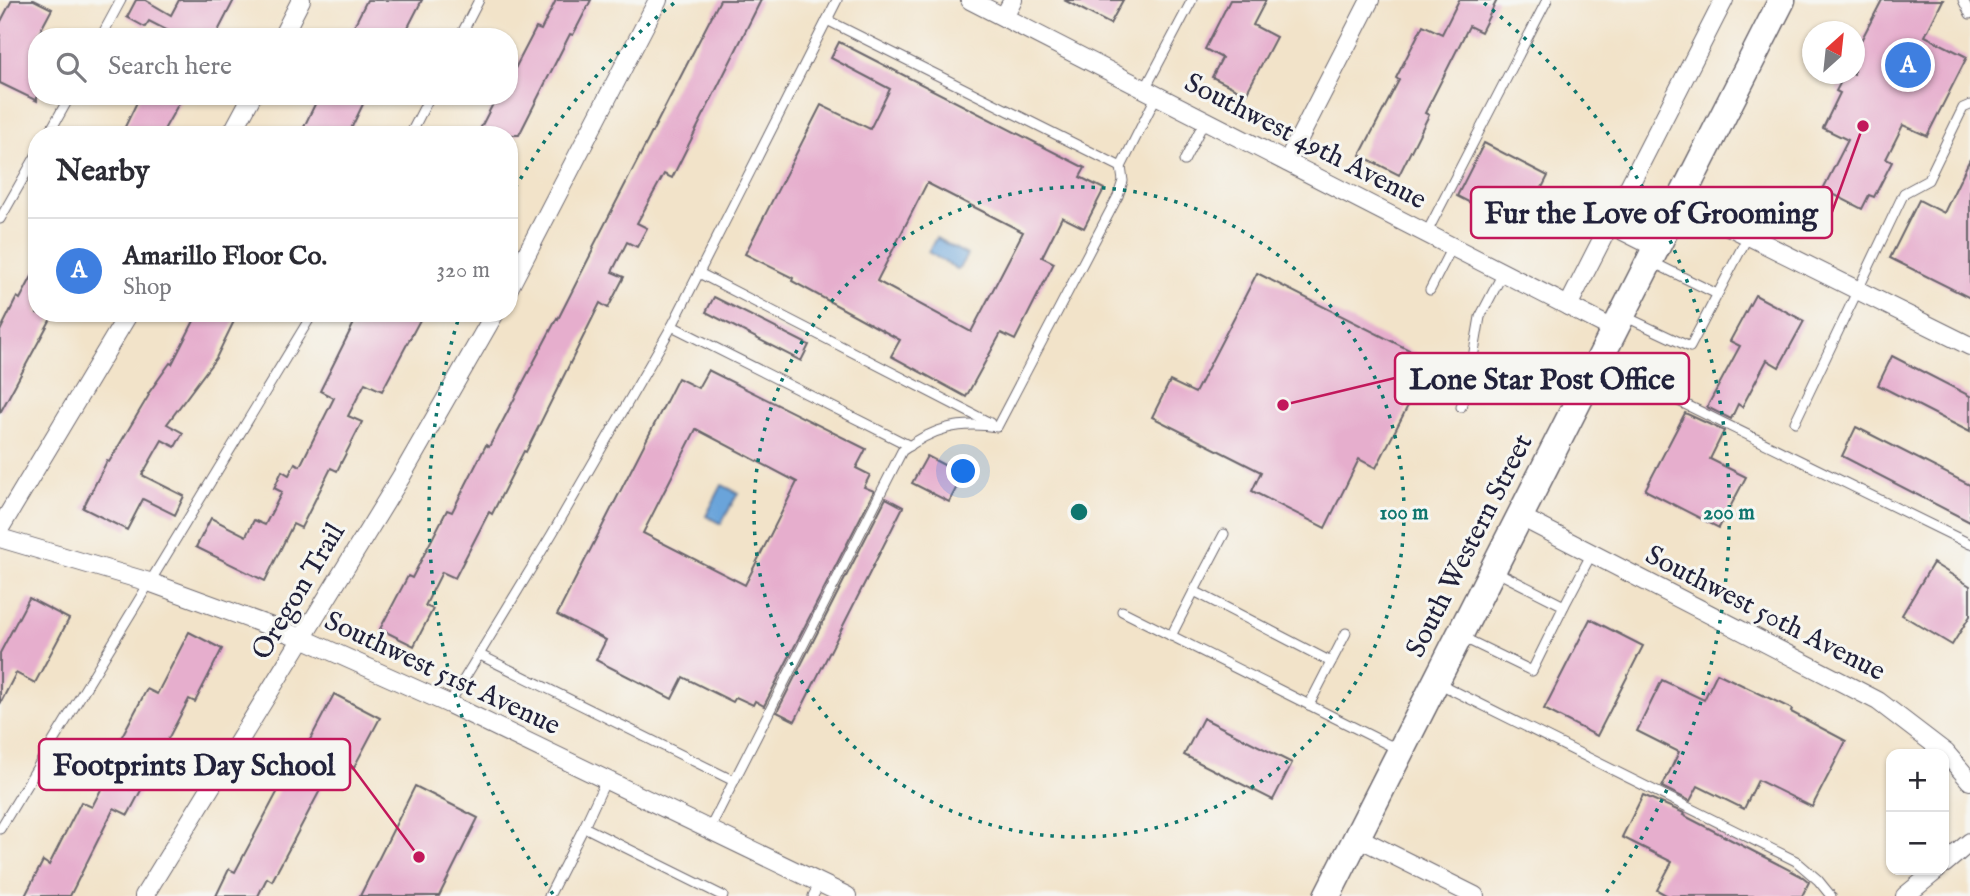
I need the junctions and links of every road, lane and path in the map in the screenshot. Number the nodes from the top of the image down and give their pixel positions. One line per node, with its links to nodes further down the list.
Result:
1 (121, 0): 17 (lane)
2 (301, 0): 18 (street)
3 (479, 0): 19 (lane)
4 (658, 0): 40 (street)
5 (837, 0): 16 (lane)
6 (970, 0): 15 (street, Southwest 49th Avenue)
7 (1013, 0): 15 (street)
8 (1192, 0): 20 (lane)
9 (1370, 0): 30 (street)
10 (1547, 0): 36 (lane)
11 (1724, 0): 35 (street)
12 (1782, 0): 33 (main road, South Western Street)
13 (1962, 0): 14 (lane)
14 (1970, 14)
15 (1004, 17): 20 (street, Southwest 49th Avenue)
16 (827, 20): 31 (lane); 41 (lane)
17 (107, 28)
18 (287, 28)
19 (465, 28)
20 (1151, 92): 25 (street, Southwest 49th Avenue); 31 (lane)
21 (65, 105): 26 (lane)
22 (247, 105): 27 (street)
23 (425, 105): 28 (lane)
24 (1970, 105): 44 (lane)
25 (1205, 120): 29 (lane); 30 (street, Southwest 49th Avenue)
26 (53, 126)
27 (236, 126)
28 (415, 126)
29 (1184, 161)
30 (1287, 162): 36 (street, Southwest 49th Avenue)
31 (1121, 167): 56 (lane)
32 (28, 170): 34 (lane)
33 (1680, 202): 37 (street); 39 (main road, South Western Street)
34 (0, 219)
35 (1611, 225): 39 (street); 46 (street)
36 (1426, 234): 38 (street, Southwest 49th Avenue)
37 (1748, 236): 44 (street); 45 (lane)
38 (1452, 247): 42 (street, Southwest 49th Avenue); 43 (lane)
39 (1653, 255): 45 (lane); 50 (main road, South Western Street)
40 (518, 271)
41 (699, 273): 51 (lane); 56 (lane)
42 (1503, 273): 46 (street, Southwest 49th Avenue); 54 (lane)
43 (1430, 290)
44 (1858, 290): 52 (street); 55 (lane)
45 (1717, 294): 50 (lane)
46 (1568, 306): 50 (street, Southwest 49th Avenue)
47 (124, 322): 59 (street)
48 (308, 322): 65 (lane)
49 (490, 322): 72 (street, Oregon Trail)
50 (1619, 323): 53 (main road, South Western Street)
51 (672, 326): 57 (lane); 73 (lane)
52 (1970, 346)
53 (1599, 362): 58 (main road, South Western Street); 62 (lane)
54 (1461, 407)
55 (1795, 422)
56 (998, 427): 57 (lane)
57 (910, 446): 80 (lane)
58 (1521, 517): 63 (street, Southwest 50th Avenue); 64 (main road, South Western Street)
59 (0, 528)
60 (1224, 534): 66 (lane)
61 (0, 538): 65 (street, Southwest 51st Avenue)
62 (1970, 544)
63 (1592, 554): 67 (lane); 81 (street, Southwest 50th Avenue)
64 (1493, 570): 67 (lane); 71 (main road, South Western Street)
65 (149, 582): 72 (street, Southwest 51st Avenue); 83 (lane)
66 (1194, 591): 70 (lane); 74 (lane)
67 (1563, 606): 71 (lane)
68 (1122, 611): 70 (lane)
69 (1346, 633): 74 (lane)
70 (1171, 636): 77 (lane)
71 (1460, 636): 75 (main road, South Western Street)
72 (302, 638): 76 (street, Southwest 51st Avenue); 90 (street, Oregon Trail)
73 (480, 655): 76 (lane); 80 (lane)
74 (1331, 662): 77 (lane)
75 (1436, 682): 78 (main road, South Western Street); 96 (lane)
76 (449, 705): 79 (street, Southwest 51st Avenue)
77 (1309, 705): 78 (lane)
78 (1401, 751): 85 (main road, South Western Street)
79 (606, 780): 82 (lane); 84 (street, Southwest 51st Avenue)
80 (734, 781): 84 (lane)
81 (1970, 781)
82 (584, 827): 91 (lane); 92 (lane)
83 (0, 829)
84 (709, 830): 89 (street, Southwest 51st Avenue)
85 (1357, 837): 94 (main road, South Western Street); 95 (street)
86 (1970, 842): 87 (street)
87 (1949, 860)
88 (1931, 875): 97 (street)
89 (816, 889): 93 (street, Southwest 51st Avenue)
90 (145, 896)
91 (550, 896)
92 (723, 896)
93 (848, 896)
94 (1327, 896)
95 (1475, 896)
96 (1831, 896)
97 (1905, 896)

